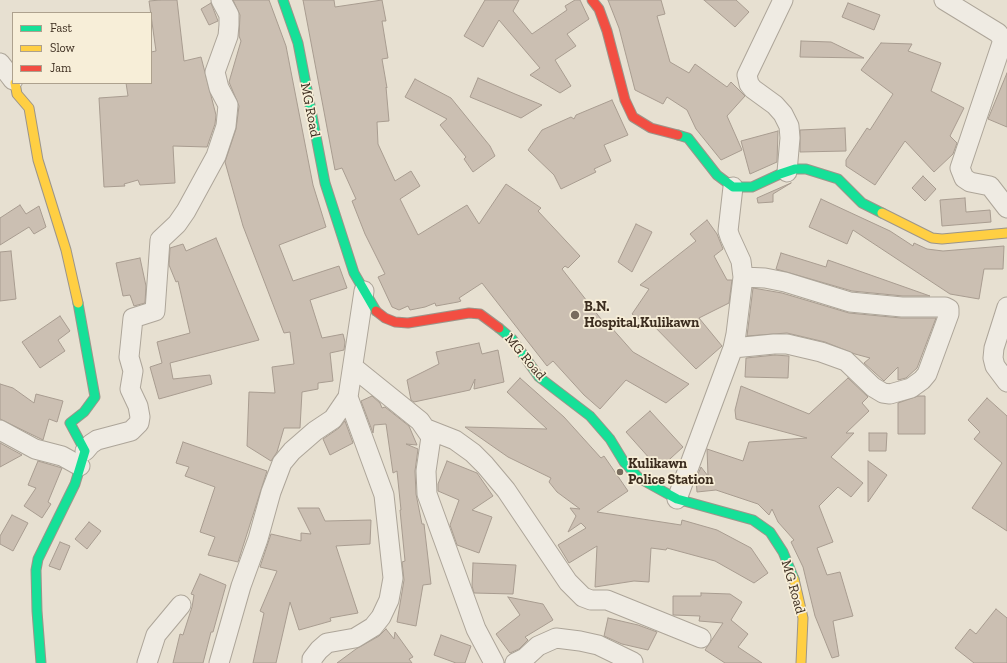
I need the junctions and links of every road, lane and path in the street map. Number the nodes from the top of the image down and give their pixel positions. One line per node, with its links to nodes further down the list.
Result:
1 (221, 0): 23 (street)
2 (283, 0): 15 (street, MG Road)
3 (592, 0): 11 (street)
4 (783, 0): 10 (street)
5 (944, 0): 6 (street)
6 (1003, 31): 12 (street)
7 (0, 63): 8 (street)
8 (12, 79)
9 (15, 84): 23 (street)
10 (788, 172): 11 (street); 13 (street)
11 (733, 187): 14 (street)
12 (1007, 208)
13 (1007, 233)
14 (743, 277): 17 (street); 17 (street)
15 (364, 291): 18 (street); 24 (street, MG Road)
16 (1007, 307): 19 (street)
17 (733, 348): 24 (street)
18 (353, 367): 20 (street); 21 (street)
19 (1007, 382)
20 (348, 397): 30 (street); 31 (street)
21 (427, 429): 26 (street); 32 (street)
22 (0, 430): 23 (street)
23 (82, 459): 28 (street)
24 (677, 499): 34 (street, MG Road)
25 (180, 604): 29 (street)
26 (701, 638)
27 (633, 662): 33 (street)
28 (41, 663)
29 (147, 663)
30 (219, 663)
31 (312, 663)
32 (494, 663)
33 (515, 663)
34 (801, 663)

